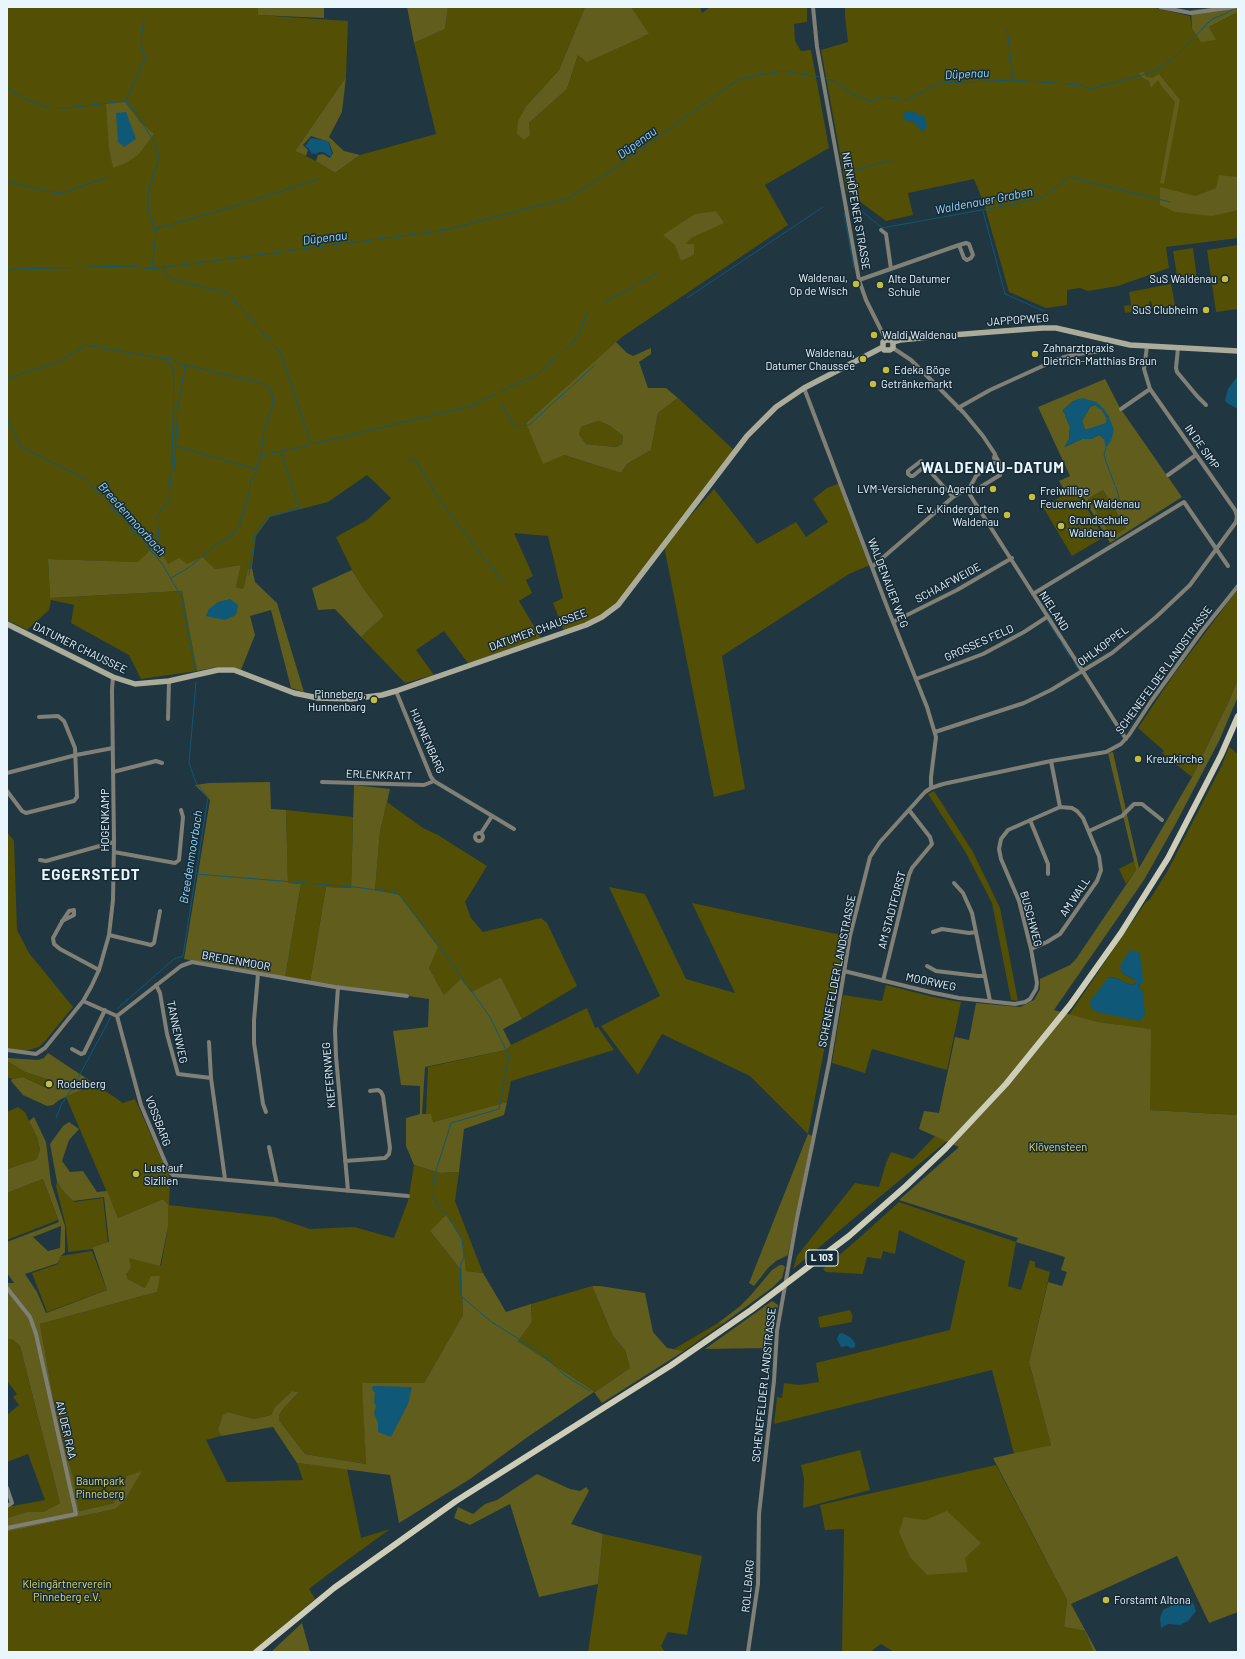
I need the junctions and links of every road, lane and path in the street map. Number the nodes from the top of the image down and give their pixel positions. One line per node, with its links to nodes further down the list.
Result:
1 (813, 7): 7 (street, NIENHÖFENER STRASSE)
2 (1160, 7): 3 (street)
3 (1232, 8)
4 (881, 230): 6 (street)
5 (959, 245): 6 (street)
6 (891, 269): 7 (street)
7 (859, 280): 8 (street, NIENHÖFENER STRASSE)
8 (886, 340): 9 (street); 11 (street)
9 (893, 345): 10 (street, JAPPOPWEG); 11 (street); 18 (street)
10 (1147, 346): 13 (street, JAPPOPWEG); 16 (street, IN DE SIMP)
11 (882, 347): 15 (street, DATUMER CHAUSSEE)
12 (1107, 348): 18 (street)
13 (1178, 348): 14 (street, JAPPOPWEG); 17 (street)
14 (1238, 351)
15 (804, 388): 32 (street, WALDENAUER WEG); 42 (street, DATUMER CHAUSSEE)
16 (1150, 389): 19 (street); 21 (street, IN DE SIMP)
17 (1206, 405)
18 (958, 408): 20 (street)
19 (1121, 408)
20 (995, 455): 22 (street); 23 (street)
21 (1196, 455): 25 (street); 28 (street, IN DE SIMP)
22 (993, 462): 23 (street); 26 (street)
23 (999, 463): 26 (street)
24 (925, 466): 27 (street)
25 (1168, 475)
26 (969, 491): 27 (street); 30 (street, NIELAND)
27 (953, 497): 32 (street)
28 (1238, 516): 29 (street, OHLKOPPEL)
29 (1217, 550): 31 (street); 34 (street); 38 (street, OHLKOPPEL)
30 (1012, 558): 34 (street, NIELAND); 36 (street, SCHAAFWEIDE)
31 (1228, 566)
32 (872, 567): 36 (street, WALDENAUER WEG)
33 (1238, 586): 47 (street, SCHENEFELDER LANDSTRASSE)
34 (1033, 594): 35 (street, NIELAND)
35 (1047, 617): 38 (street, NIELAND); 40 (street, GROSSES FELD)
36 (893, 622): 40 (street, WALDENAUER WEG)
37 (7, 624): 39 (street, DATUMER CHAUSSEE)
38 (1083, 672): 46 (street, OHLKOPPEL); 47 (street, NIELAND)
39 (113, 677): 41 (street, DATUMER CHAUSSEE); 48 (street, HOGENKAMP)
40 (916, 680): 46 (street, WALDENAUER WEG)
41 (169, 681): 42 (street, DATUMER CHAUSSEE); 45 (street)
42 (396, 691): 54 (street, HUNNENBARG)
43 (1238, 716): 109 (main road, L 103)
44 (39, 717): 49 (street)
45 (168, 719)
46 (935, 732): 56 (street, WALDENAUER WEG)
47 (1126, 739): 50 (street, SCHENEFELDER LANDSTRASSE)
48 (113, 748): 49 (street); 52 (street, HOGENKAMP)
49 (76, 755): 53 (street); 57 (street)
50 (1051, 761): 56 (street, SCHENEFELDER LANDSTRASSE); 58 (street)
51 (162, 763): 52 (street)
52 (114, 772): 67 (street, HOGENKAMP)
53 (7, 773)
54 (434, 781): 55 (street, ERLENKRATT); 61 (street, HUNNENBARG)
55 (322, 782)
56 (931, 788): 60 (street, SCHENEFELDER LANDSTRASSE)
57 (7, 791)
58 (1060, 807): 62 (street, BUSCHWEG); 65 (street, AM WALL)
59 (181, 810): 68 (street)
60 (908, 810): 80 (street, SCHENEFELDER LANDSTRASSE); 83 (street, AM STADTFORST)
61 (492, 816): 64 (street, HUNNENBARG); 66 (street)
62 (1030, 820): 70 (street); 77 (street, BUSCHWEG)
63 (1162, 820): 65 (street)
64 (514, 829)
65 (1089, 831): 77 (street, AM WALL)
66 (481, 833)
67 (114, 842): 68 (street, HOGENKAMP); 69 (street)
68 (114, 852): 76 (street, HOGENKAMP)
69 (40, 860)
70 (1048, 874)
71 (954, 883): 75 (street)
72 (160, 911): 76 (street)
73 (62, 921): 79 (street)
74 (933, 932): 75 (street)
75 (976, 932): 82 (street)
76 (109, 934): 79 (street, HOGENKAMP)
77 (1031, 949): 89 (street, BUSCHWEG)
78 (927, 966): 82 (street)
79 (99, 970): 87 (street, HOGENKAMP)
80 (844, 972): 83 (street, MOORWEG); 107 (street, SCHENEFELDER LANDSTRASSE)
81 (258, 974): 84 (street, BREDENMOOR); 85 (street, BREDENMOOR); 97 (street)
82 (985, 976): 88 (street)
83 (883, 981): 88 (street, MOORWEG)
84 (156, 985): 91 (street, BREDENMOOR); 95 (street, TANNENWEG)
85 (338, 987): 86 (street, BREDENMOOR); 99 (street, KIEFERNWEG)
86 (407, 996)
87 (83, 1001): 90 (street); 94 (street, HOGENKAMP)
88 (990, 1001): 89 (street, MOORWEG)
89 (1015, 1004)
90 (105, 1010): 91 (street); 93 (street)
91 (117, 1016): 100 (street, VOSSBARG)
92 (209, 1042): 95 (street)
93 (72, 1049)
94 (7, 1050)
95 (211, 1078): 100 (street)
96 (370, 1091): 99 (street)
97 (266, 1112)
98 (269, 1147): 101 (street)
99 (346, 1161): 102 (street, KIEFERNWEG)
100 (225, 1179): 101 (street, VOSSBARG)
101 (277, 1184): 102 (street, VOSSBARG)
102 (348, 1191): 103 (street, VOSSBARG)
103 (408, 1196)
104 (7, 1288): 108 (street, AN DER RAA)
105 (7, 1488): 106 (street)
106 (7, 1506)
107 (759, 1520): 110 (street, ROLLBARG)
108 (7, 1528)
109 (256, 1652)
110 (748, 1652)

